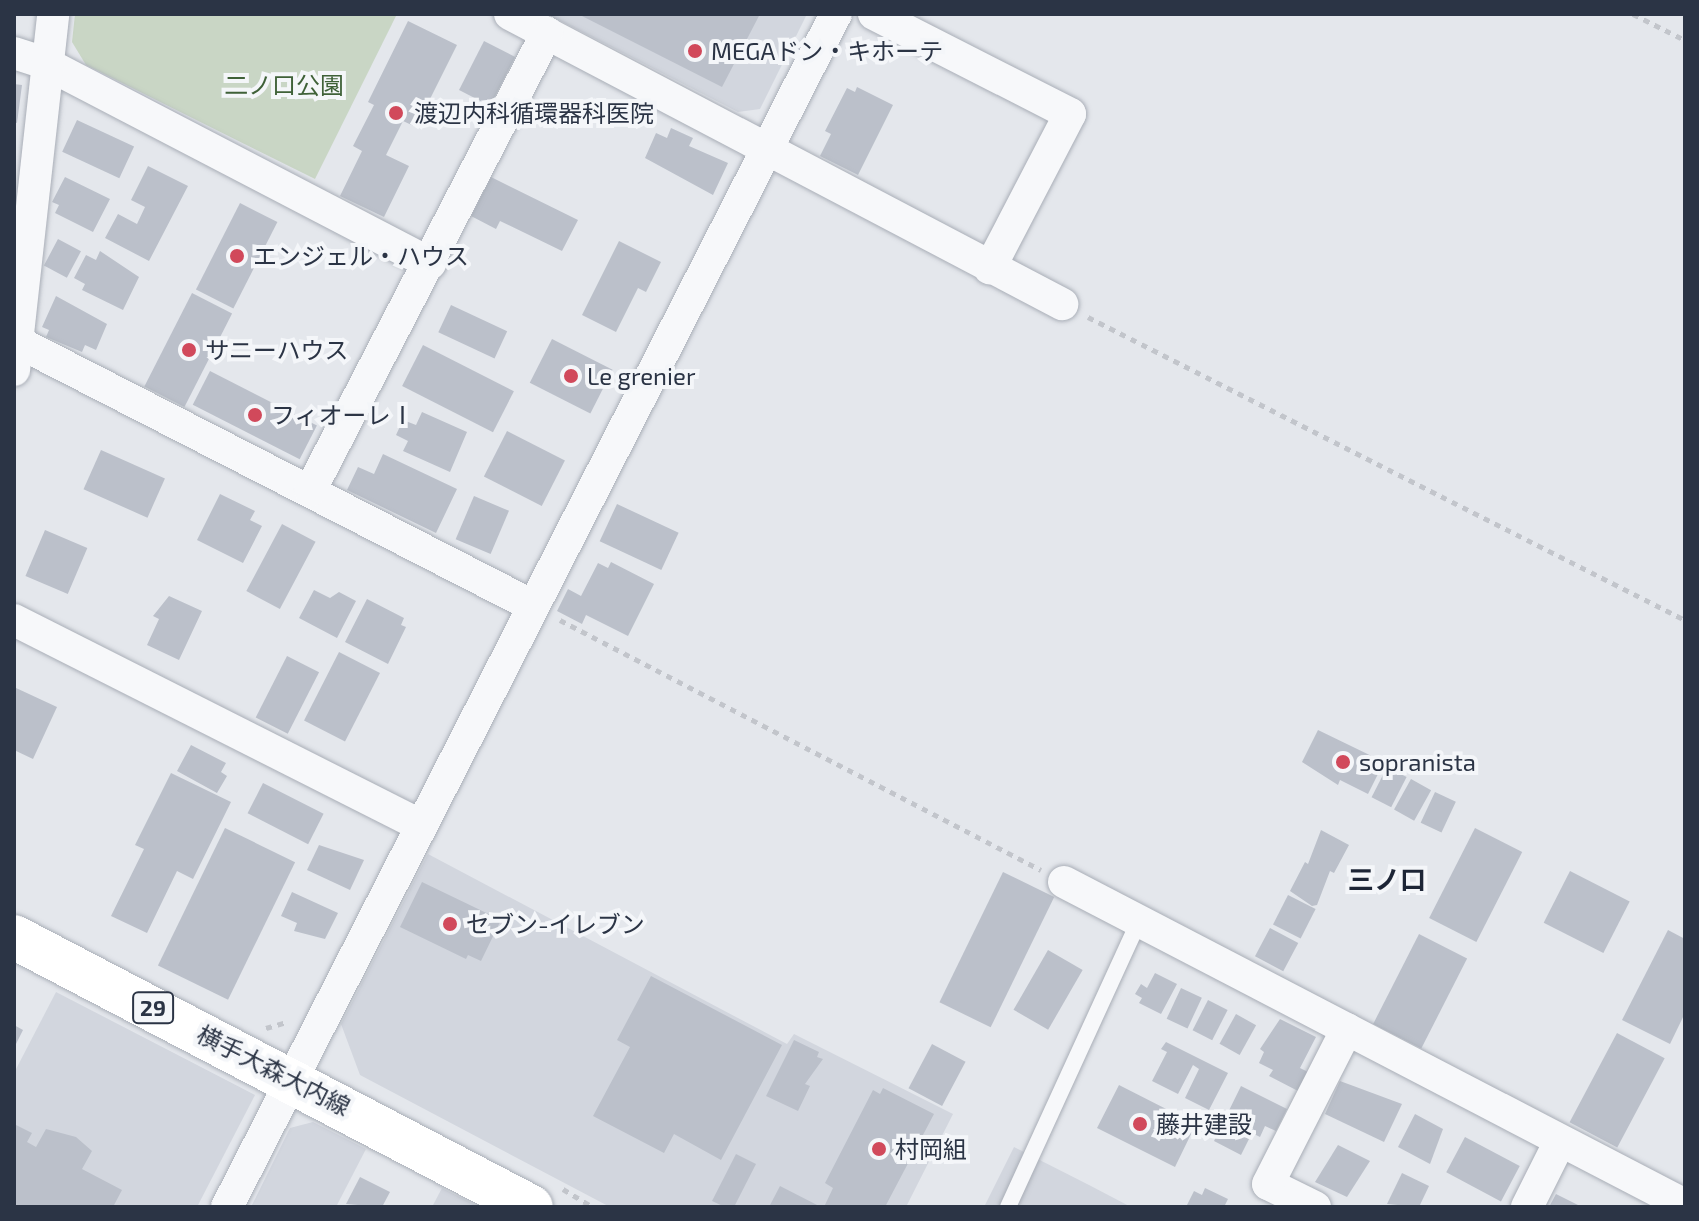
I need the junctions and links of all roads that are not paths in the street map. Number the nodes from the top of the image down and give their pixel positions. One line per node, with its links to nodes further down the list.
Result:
1 (53, 14): 7 (street)
2 (510, 14): 5 (street)
3 (836, 14): 8 (street)
4 (874, 14): 10 (street)
5 (547, 33): 8 (street); 9 (street)
6 (14, 53): 7 (street)
7 (47, 64): 9 (street); 12 (street)
8 (765, 149): 10 (street); 14 (street)
9 (430, 263): 13 (street)
10 (990, 268): 11 (street)
11 (1062, 304)
12 (16, 356): 13 (street)
13 (310, 491): 14 (street)
14 (531, 605): 16 (street)
15 (14, 620): 16 (street)
16 (421, 826): 21 (street)
17 (1064, 882): 18 (street)
18 (1139, 921): 20 (street); 26 (lane)
19 (14, 937): 21 (main road, 横手大森大内線 / 29)
20 (1347, 1029): 22 (street); 27 (street)
21 (292, 1080): 24 (street); 25 (main road, 横手大森大内線 / 29)
22 (1560, 1141): 23 (street); 28 (street)
23 (1685, 1205)
24 (227, 1207)
25 (531, 1207)
26 (1008, 1207)
27 (1315, 1207)
28 (1527, 1207)

